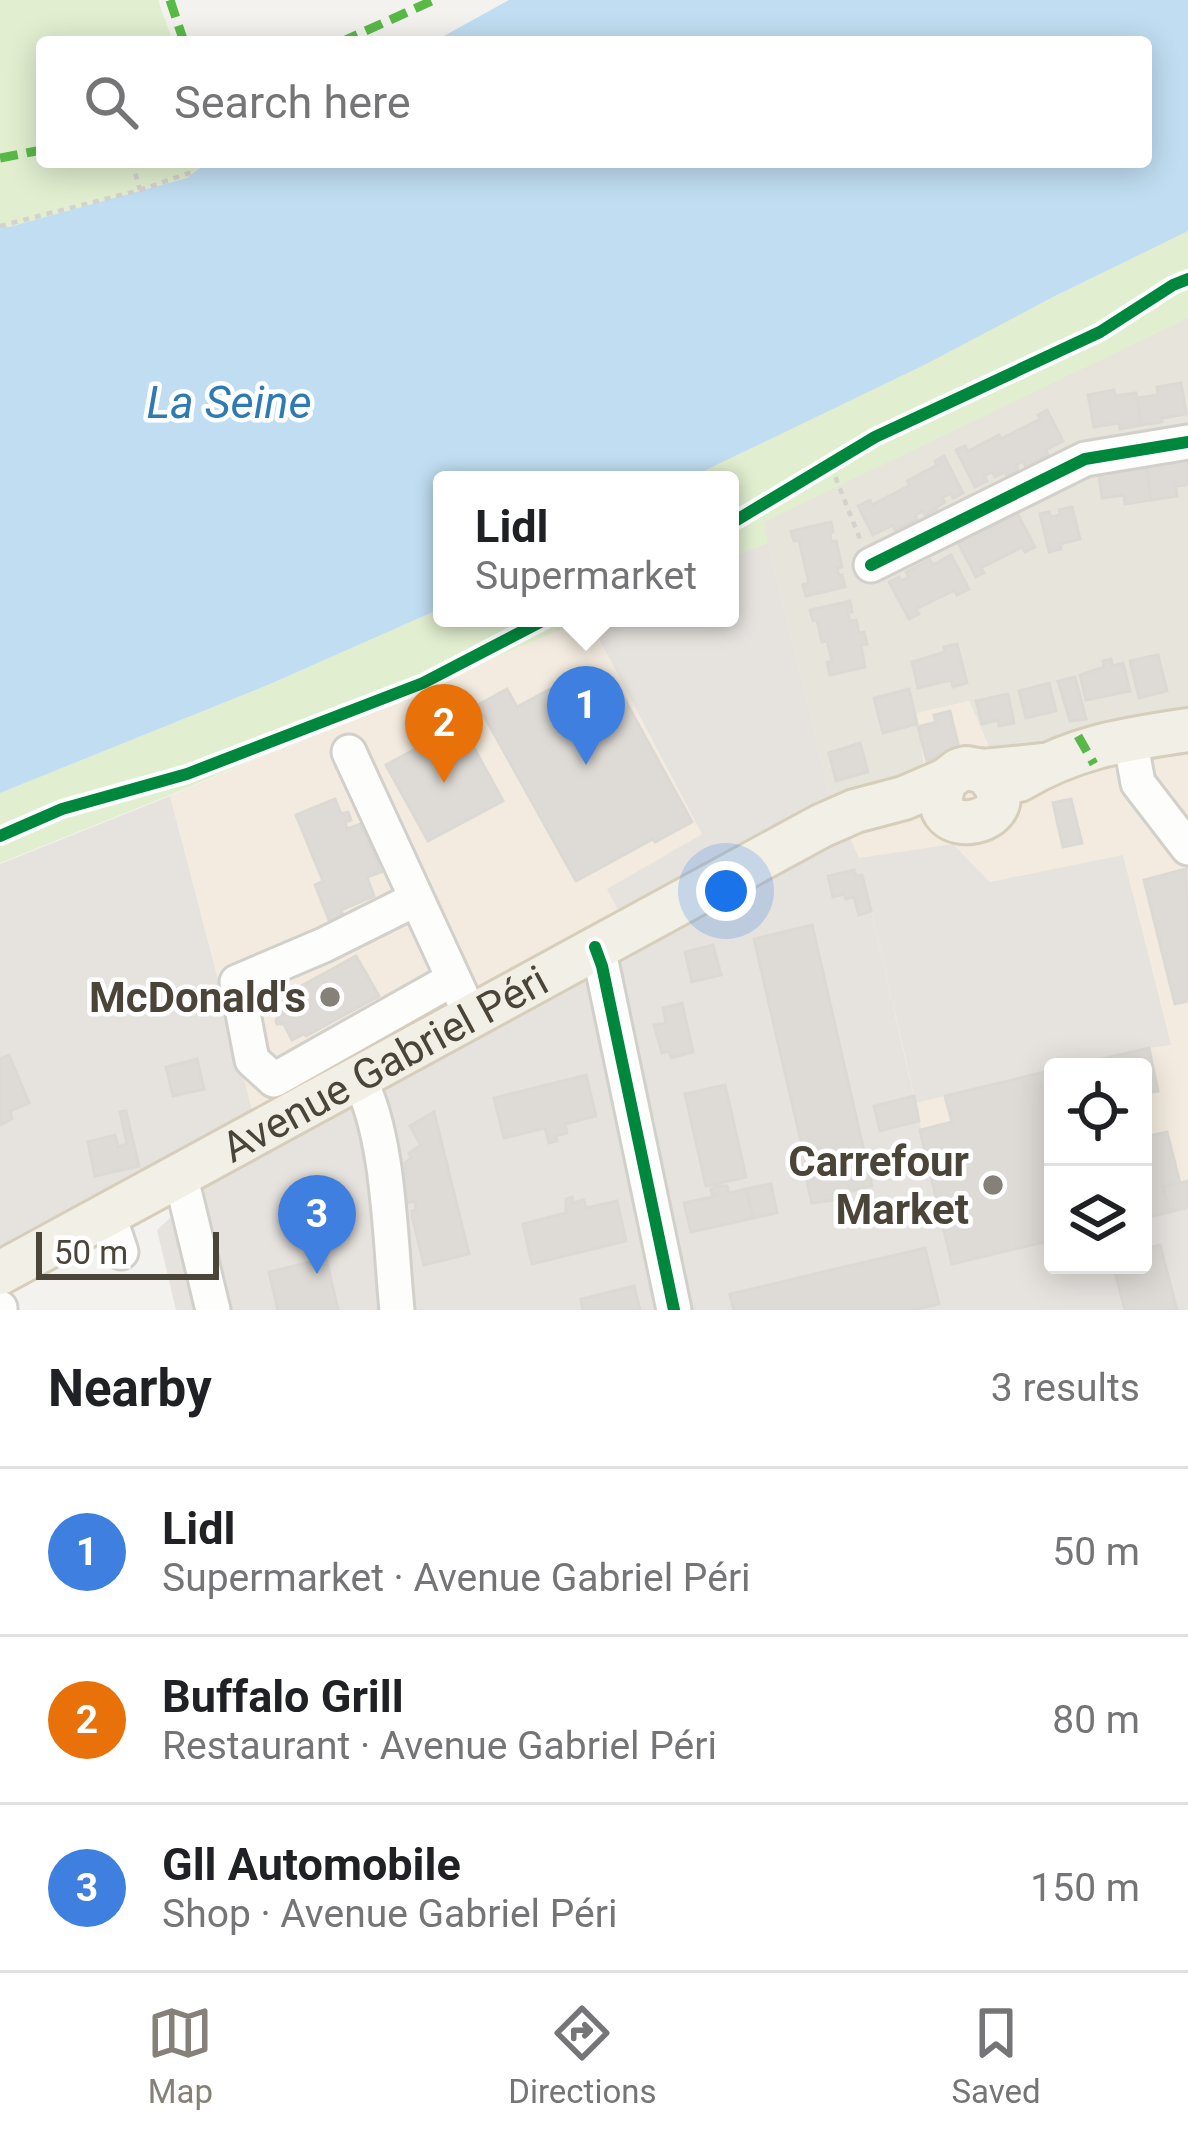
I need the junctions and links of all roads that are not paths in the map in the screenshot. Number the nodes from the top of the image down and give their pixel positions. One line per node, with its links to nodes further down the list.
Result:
1 (1188, 442): 2 (street)
2 (871, 565)
3 (1188, 730): 4 (main road, Avenue Gabriel Péri)
4 (1130, 739): 6 (street); 8 (main road, Avenue Gabriel Péri)
5 (349, 752): 7 (street)
6 (1188, 848)
7 (416, 899): 9 (street); 9 (street)
8 (598, 956): 9 (main road, Avenue Gabriel Péri); 17 (street)
9 (468, 1009): 10 (main road, Avenue Gabriel Péri)
10 (363, 1085): 11 (main road, Avenue Gabriel Péri); 16 (street)
11 (166, 1193): 12 (main road, Avenue Gabriel Péri); 15 (street)
12 (114, 1233): 13 (main road); 14 (main road)
13 (0, 1273)
14 (0, 1296)
15 (213, 1310)
16 (397, 1310)
17 (674, 1310)

